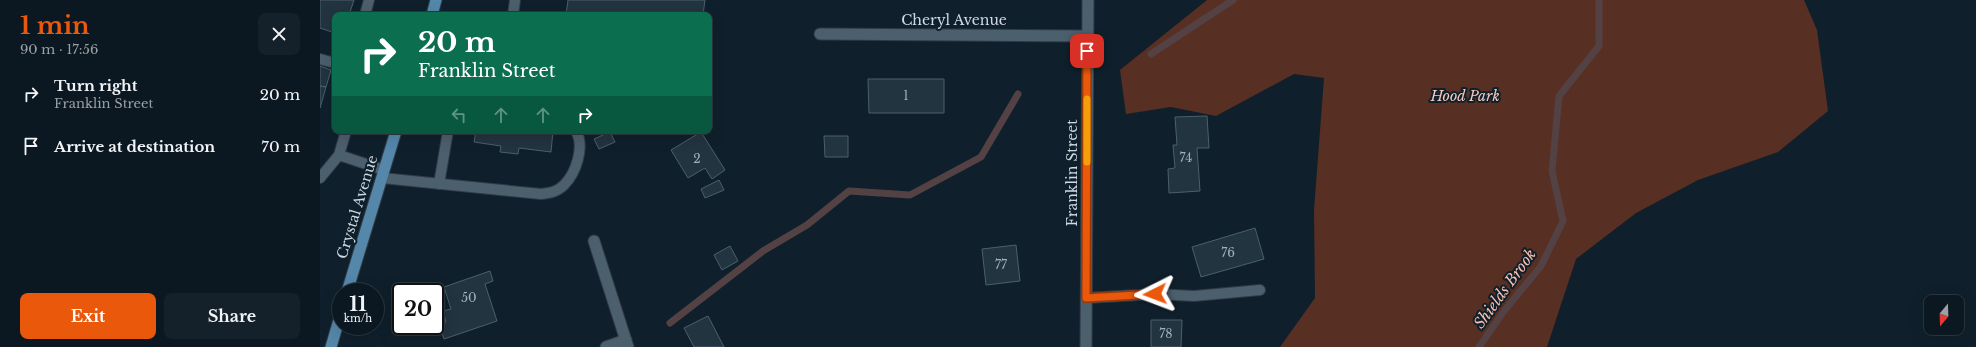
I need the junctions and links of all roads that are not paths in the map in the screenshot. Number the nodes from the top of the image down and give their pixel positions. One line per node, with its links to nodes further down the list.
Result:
1 (370, 0): 5 (lane)
2 (436, 0): 6 (main road)
3 (515, 0): 7 (lane)
4 (1088, 0): 9 (street, Franklin Street)
5 (366, 12)
6 (433, 12)
7 (513, 12)
8 (820, 34): 9 (street, Cheryl Avenue)
9 (1087, 36): 23 (street, Franklin Street)
10 (320, 59): 11 (lane)
11 (332, 62)
12 (345, 134): 16 (lane)
13 (395, 134): 17 (main road, Crystal Avenue)
14 (447, 134): 19 (lane)
15 (577, 134): 19 (lane)
16 (339, 155): 17 (lane); 18 (lane)
17 (383, 174): 19 (lane); 21 (main road, Crystal Avenue)
18 (320, 178)
19 (439, 184)
20 (594, 241): 25 (street)
21 (350, 283)
22 (1260, 290): 23 (lane)
23 (1086, 298): 28 (street, Franklin Street)
24 (335, 335): 26 (main road)
25 (627, 344): 27 (street)
26 (331, 347)
27 (606, 347)
28 (1086, 347)

